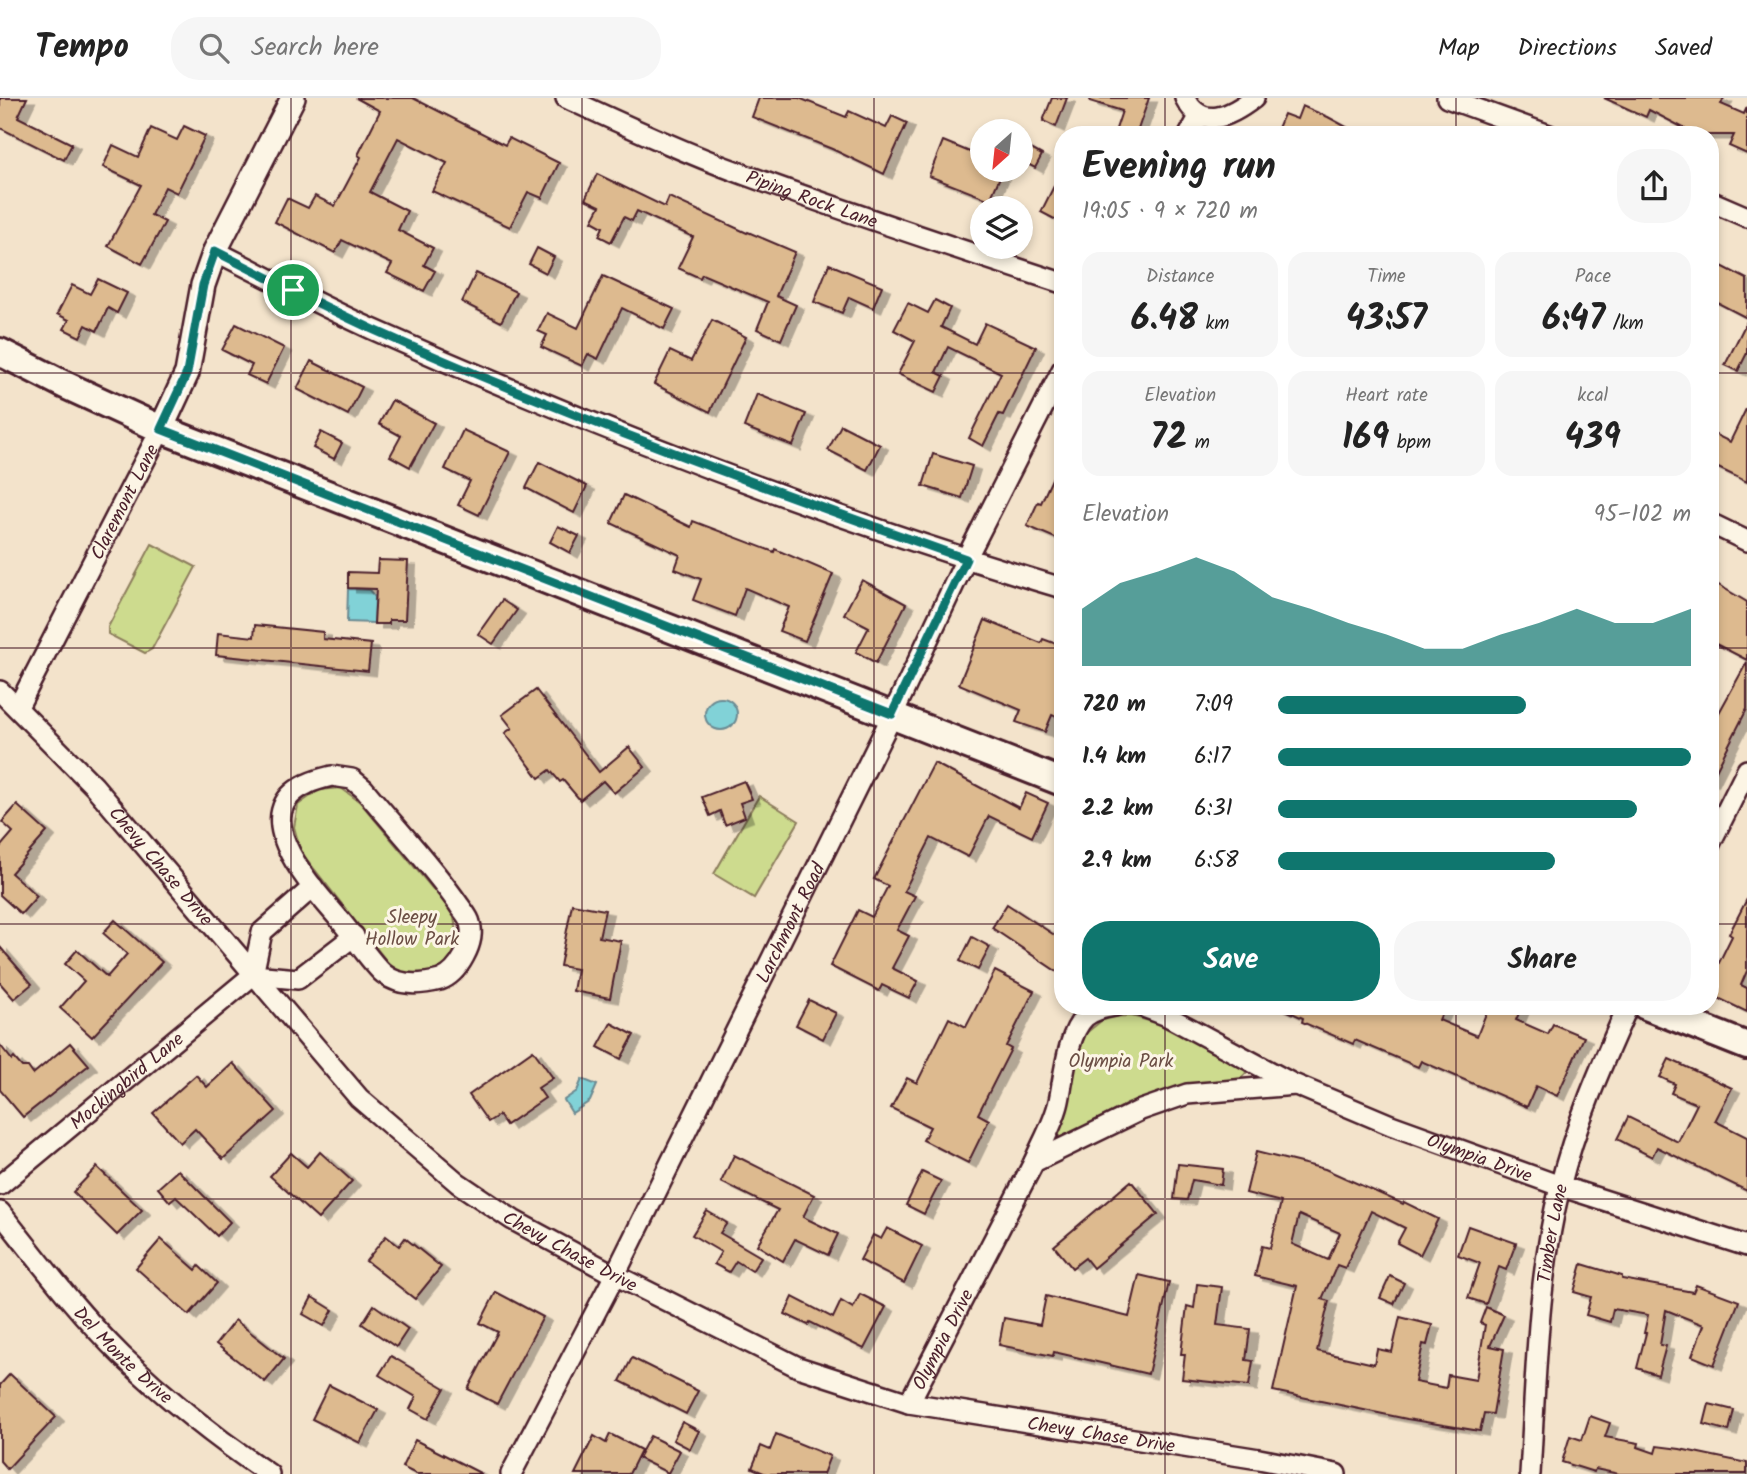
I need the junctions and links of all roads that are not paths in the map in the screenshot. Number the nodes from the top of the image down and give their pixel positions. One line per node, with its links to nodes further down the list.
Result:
1 (293, 98): 11 (street, Claremont Lane)
2 (566, 98): 12 (street, Piping Rock Lane)
3 (1185, 98): 6 (street)
4 (1254, 98): 6 (street)
5 (1447, 98): 8 (street)
6 (1200, 116): 7 (street)
7 (1194, 126)
8 (1524, 126)
9 (1719, 205): 10 (street)
10 (1747, 217)
11 (215, 251): 15 (street, Claremont Lane); 18 (street)
12 (1054, 280)
13 (0, 352): 15 (main road)
14 (1054, 386): 18 (street, Larchmont Road)
15 (161, 429): 21 (street, Claremont Lane); 22 (main road)
16 (1719, 527): 17 (street)
17 (1747, 541)
18 (966, 559): 19 (street); 22 (street, Larchmont Road)
19 (1054, 586)
20 (0, 691): 21 (street, Chevy Chase Drive)
21 (18, 708): 28 (street, Chevy Chase Drive)
22 (892, 714): 24 (main road); 40 (street, Larchmont Road)
23 (1747, 770): 25 (street)
24 (1054, 779)
25 (1719, 826)
26 (313, 887): 27 (street); 27 (street); 28 (street)
27 (354, 936): 28 (street)
28 (253, 975): 36 (street, Mockingbird Lane); 40 (street, Chevy Chase Drive)
29 (1088, 1015): 35 (street, Olympia Drive)
30 (1165, 1015): 34 (street, Olympia Drive)
31 (1624, 1015): 37 (street, Timber Lane)
32 (1669, 1015): 33 (main road)
33 (1747, 1046)
34 (1296, 1085): 35 (street, Olympia Drive); 37 (street, Olympia Drive)
35 (1034, 1162): 41 (street, Olympia Drive)
36 (0, 1185)
37 (1560, 1186): 39 (street, Olympia Drive); 45 (street, Timber Lane)
38 (0, 1212): 42 (street, Del Monte Drive)
39 (1747, 1246)
40 (615, 1275): 41 (street, Chevy Chase Drive); 43 (street, Larchmont Road)
41 (909, 1403): 44 (street, Chevy Chase Drive)
42 (269, 1474)
43 (511, 1474)
44 (1336, 1474)
45 (1530, 1474)

